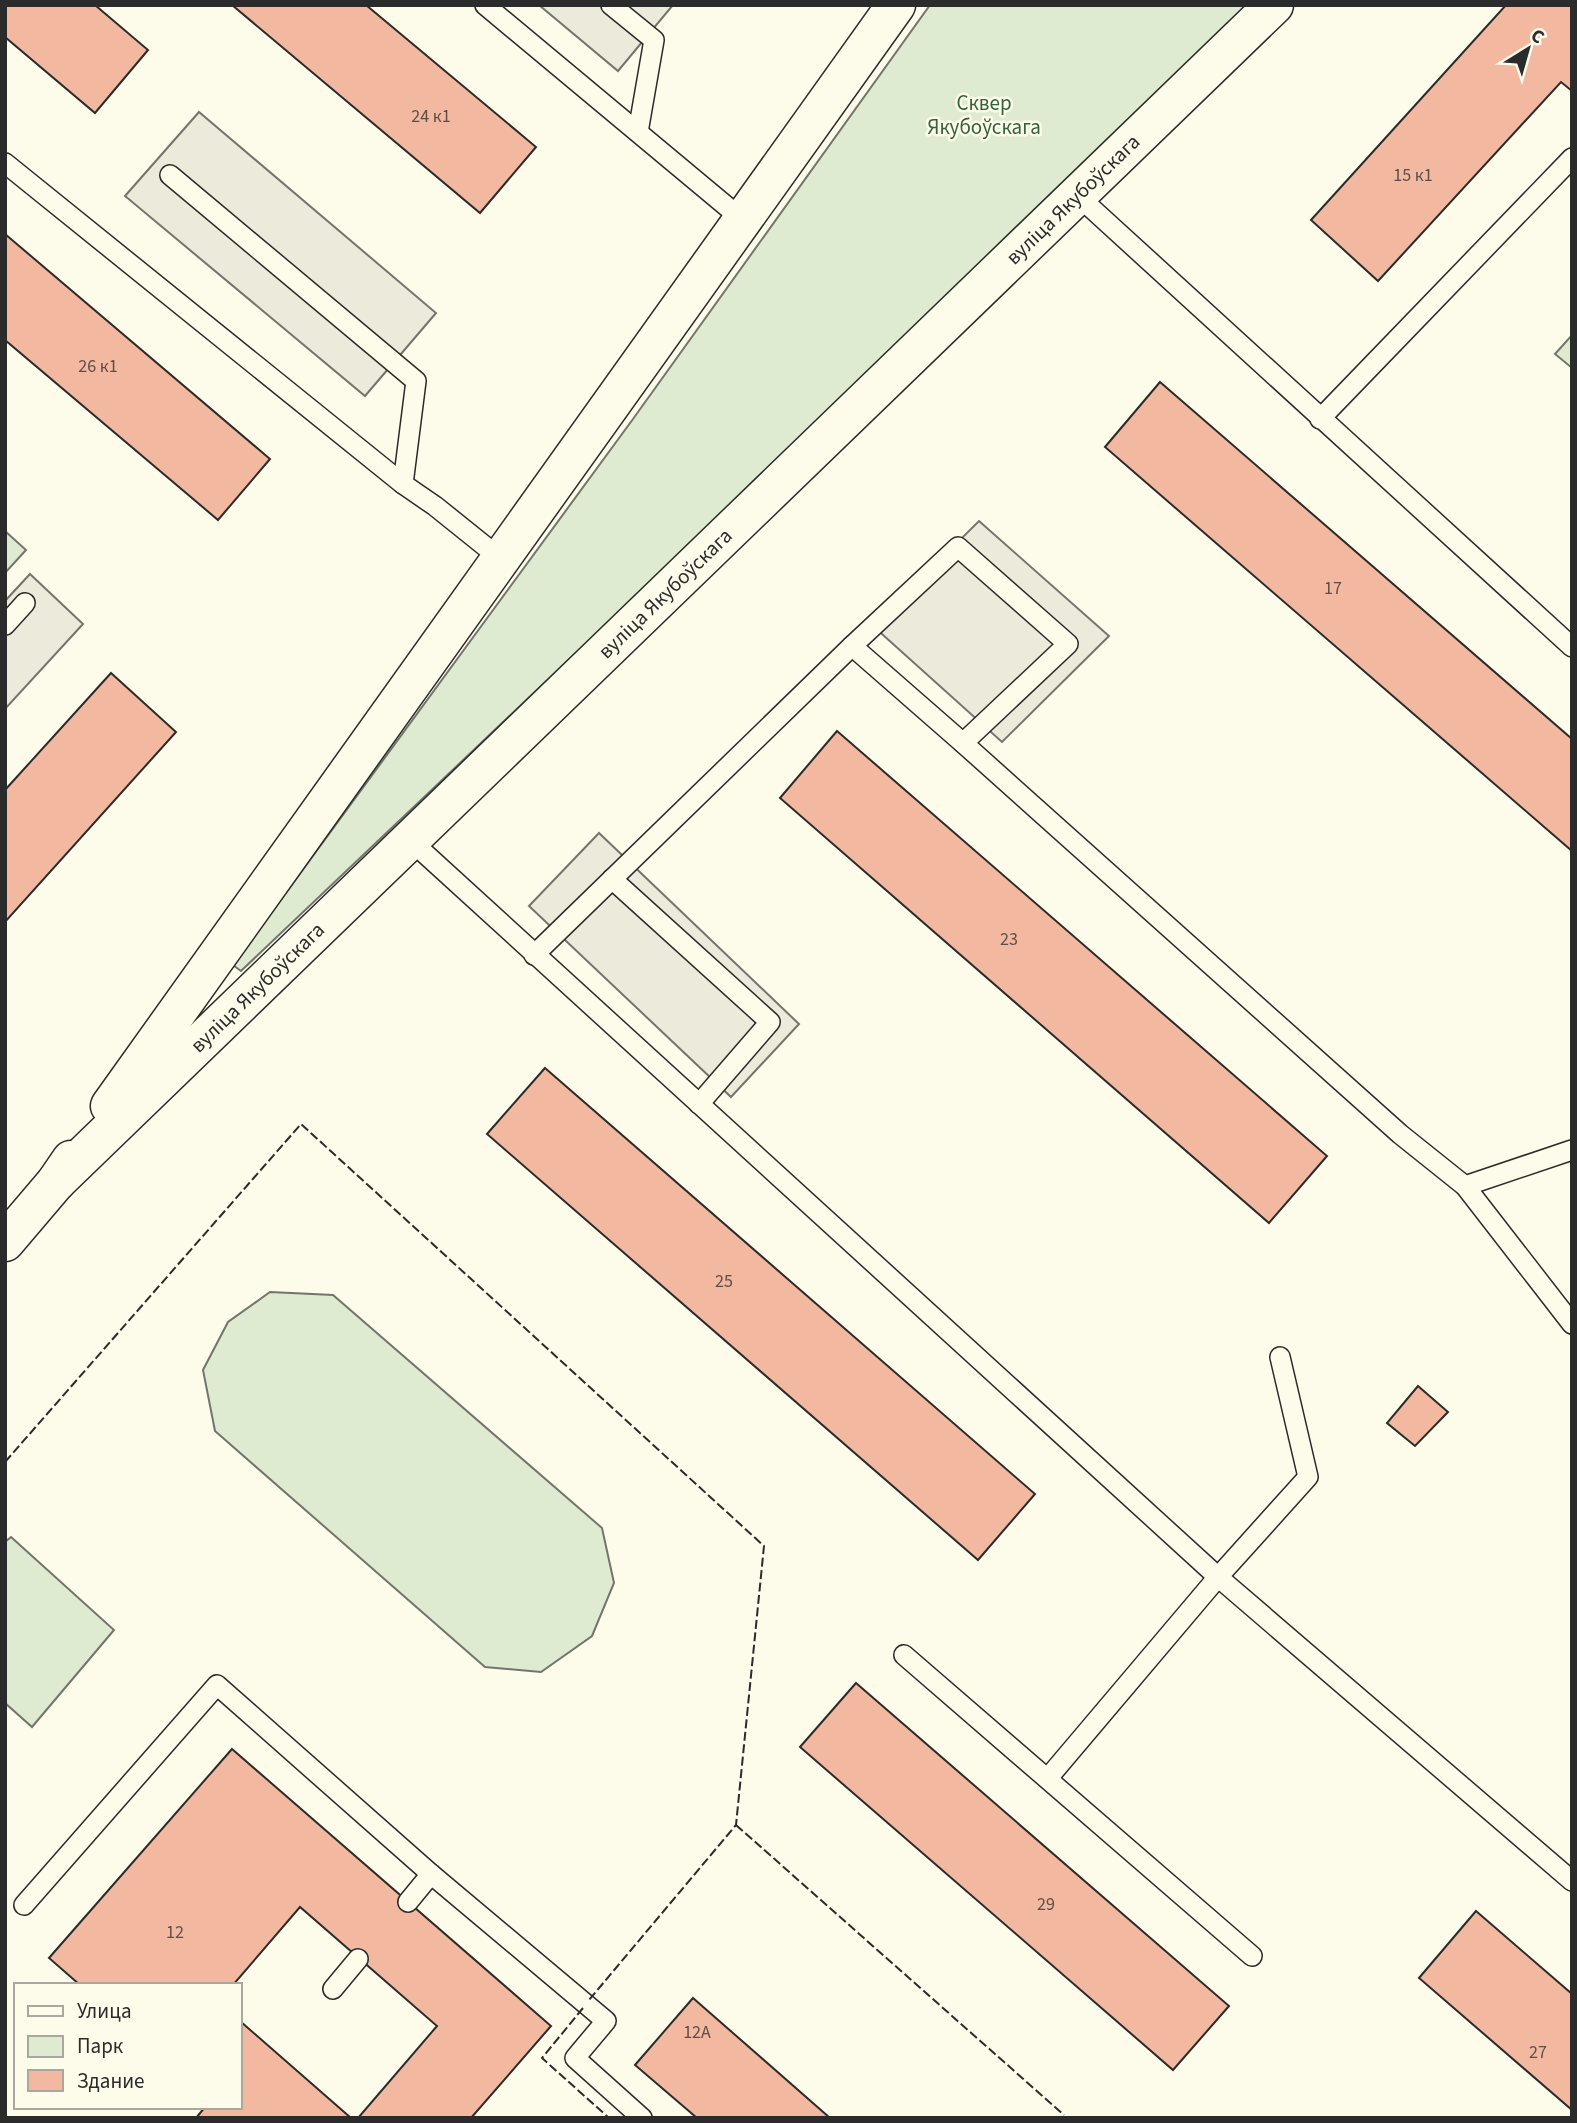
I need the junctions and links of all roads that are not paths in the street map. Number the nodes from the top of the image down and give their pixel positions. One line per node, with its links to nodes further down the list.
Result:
1 (485, 5): 5 (lane)
2 (611, 5): 5 (lane)
3 (896, 5): 10 (main road, вуліца Якубоўскага)
4 (1274, 5): 9 (main road, вуліца Якубоўскага)
5 (638, 132): 10 (lane)
6 (1572, 158): 11 (lane)
7 (5, 163): 12 (lane)
8 (170, 175): 12 (lane)
9 (1077, 195): 11 (lane); 19 (main road, вуліца Якубоўскага)
10 (743, 220): 13 (main road, вуліца Якубоўскага)
11 (1320, 419): 17 (lane)
12 (403, 484): 13 (lane)
13 (501, 559): 24 (main road, вуліца Якубоўскага)
14 (25, 603): 15 (lane)
15 (5, 625)
16 (852, 646): 18 (lane); 18 (lane); 20 (lane)
17 (1572, 647)
18 (963, 743): 25 (lane)
19 (410, 840): 21 (lane); 24 (main road, вуліца Якубоўскага)
20 (612, 879): 21 (lane); 22 (lane)
21 (534, 955): 22 (lane)
22 (699, 1104): 29 (lane)
23 (1572, 1150): 25 (lane)
24 (55, 1182): 26 (main road, вуліца Якубоўскага)
25 (1465, 1186): 27 (lane)
26 (5, 1242)
27 (1572, 1324)
28 (1280, 1357): 29 (lane)
29 (1218, 1577): 31 (lane); 33 (lane)
30 (904, 1655): 31 (lane)
31 (1048, 1778): 36 (lane)
32 (431, 1874): 34 (lane); 35 (lane); 39 (lane)
33 (1572, 1881)
34 (408, 1902)
35 (24, 1905)
36 (1252, 1956)
37 (358, 1959): 38 (lane)
38 (333, 1989)
39 (642, 2118)

